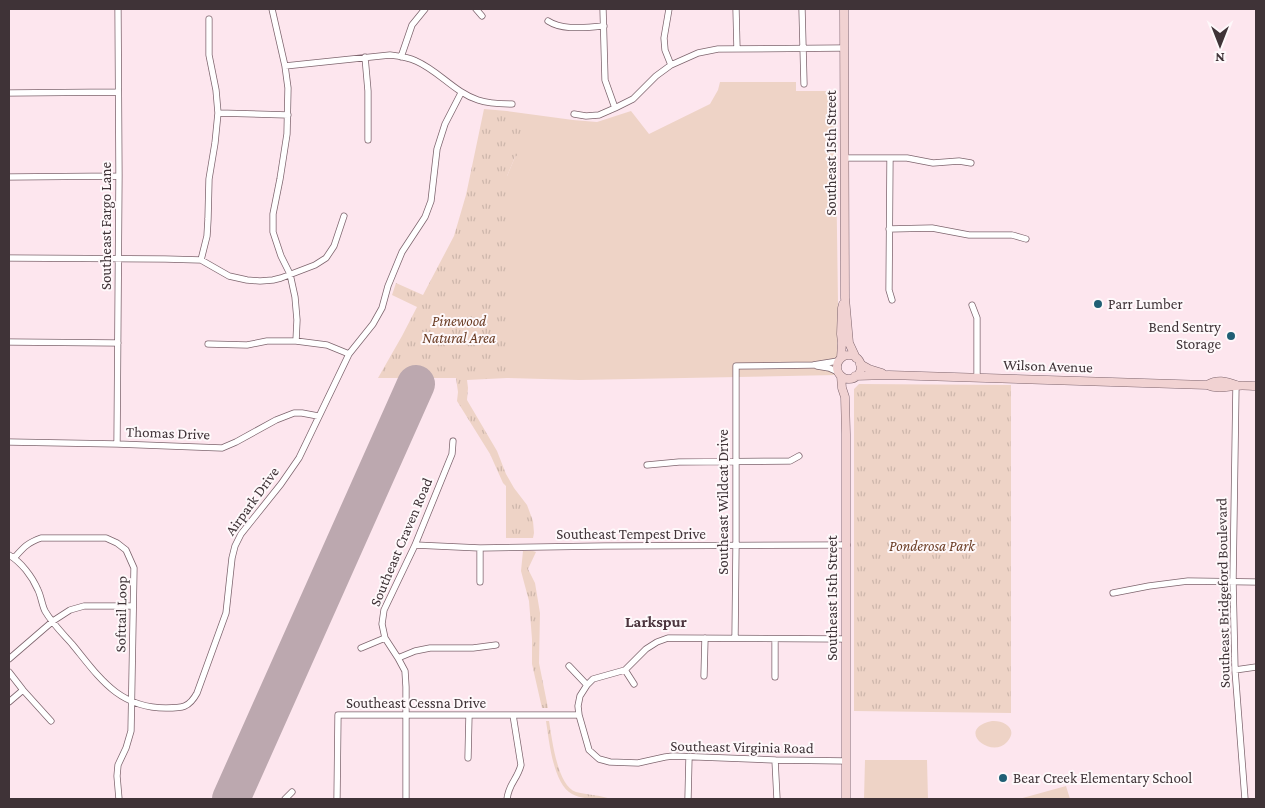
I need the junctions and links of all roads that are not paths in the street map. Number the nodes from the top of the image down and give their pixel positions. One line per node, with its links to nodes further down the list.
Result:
1 (118, 9): 23 (street, Southeast Fargo Lane)
2 (272, 9): 20 (street)
3 (425, 9): 17 (street)
4 (476, 9): 10 (street)
5 (603, 9): 13 (street)
6 (669, 9): 19 (street)
7 (736, 9): 16 (street)
8 (802, 9): 14 (street)
9 (844, 9): 15 (main road, Southeast 15th Street)
10 (482, 16)
11 (209, 19): 27 (street)
12 (548, 21): 13 (street)
13 (604, 26): 26 (street)
14 (802, 48): 15 (street); 16 (street); 21 (street)
15 (844, 48): 31 (main road, Southeast 15th Street)
16 (737, 49): 19 (street)
17 (402, 56): 18 (street); 24 (street)
18 (365, 57): 20 (street); 30 (street)
19 (671, 64): 26 (street)
20 (285, 66): 29 (street)
21 (804, 84)
22 (9, 92): 23 (street)
23 (118, 92): 34 (street, Southeast Fargo Lane)
24 (461, 93): 25 (street); 50 (street, Airpark Drive)
25 (512, 104)
26 (615, 108): 28 (street)
27 (218, 112): 29 (street); 41 (street)
28 (574, 114)
29 (288, 115): 42 (street)
30 (368, 140)
31 (845, 158): 32 (street); 43 (main road, Southeast 15th Street)
32 (890, 158): 33 (street); 37 (street)
33 (971, 163)
34 (119, 176): 35 (street); 40 (street, Southeast Fargo Lane)
35 (9, 177)
36 (344, 216): 42 (street)
37 (889, 229): 38 (street); 44 (street)
38 (1026, 239)
39 (9, 258): 40 (street)
40 (119, 259): 41 (street); 48 (street, Southeast Fargo Lane)
41 (201, 260): 42 (street)
42 (290, 274): 46 (street)
43 (845, 298): 51 (main road, Southeast 15th Street); 52 (main road, Southeast 15th Street)
44 (892, 300)
45 (972, 305): 57 (street)
46 (296, 341): 49 (street); 50 (street)
47 (9, 342): 48 (street)
48 (118, 343): 64 (street, Southeast Fargo Lane)
49 (208, 344)
50 (349, 354): 61 (street, Airpark Drive)
51 (840, 359): 52 (main road); 53 (street); 54 (main road)
52 (858, 361): 55 (main road, Wilson Avenue); 56 (main road)
53 (813, 365): 54 (street); 66 (street, Southeast Wildcat Drive)
54 (840, 374): 56 (main road); 60 (main road, Southeast 15th Street)
55 (889, 375): 56 (main road, Wilson Avenue); 57 (main road, Wilson Avenue)
56 (853, 377): 60 (main road, Southeast 15th Street)
57 (976, 378): 58 (main road, Wilson Avenue)
58 (1236, 385): 59 (main road, Wilson Avenue); 73 (street, Southeast Bridgeford Boulevard)
59 (1256, 386)
60 (845, 396): 69 (main road, Southeast 15th Street)
61 (318, 416): 64 (street, Thomas Drive); 99 (street, Airpark Drive)
62 (454, 441): 68 (street, Southeast Craven Road)
63 (9, 442): 64 (street, Thomas Drive)
64 (117, 444)
65 (799, 456): 66 (street)
66 (736, 462): 67 (street); 70 (street, Southeast Wildcat Drive)
67 (647, 465)
68 (415, 545): 71 (street, Southeast Tempest Drive); 79 (street, Southeast Craven Road)
69 (847, 545): 70 (street, Southeast Tempest Drive); 83 (main road, Southeast 15th Street)
70 (736, 546): 71 (street, Southeast Tempest Drive); 81 (street, Southeast Wildcat Drive)
71 (480, 548): 74 (street)
72 (12, 557): 77 (street, Softtail Loop); 78 (street, Airpark Drive)
73 (1233, 581): 75 (street); 76 (street); 91 (street, Southeast Bridgeford Boulevard)
74 (480, 582)
75 (1256, 582)
76 (1113, 593)
77 (133, 606): 78 (street); 99 (street, Softtail Loop)
78 (53, 621): 87 (street); 99 (street, Airpark Drive)
79 (385, 638): 85 (street); 86 (street, Southeast Craven Road)
80 (705, 638): 81 (street); 90 (street); 93 (street)
81 (735, 638): 82 (street)
82 (775, 639): 83 (street); 94 (street)
83 (846, 639): 108 (main road, Southeast 15th Street)
84 (496, 646): 86 (street)
85 (361, 648)
86 (398, 658): 100 (street, Southeast Craven Road)
87 (9, 659)
88 (569, 666): 96 (street)
89 (1256, 666): 91 (street)
90 (626, 670): 95 (street); 96 (street)
91 (1235, 670): 118 (street, Southeast Bridgeford Boulevard)
92 (9, 672): 97 (street)
93 (704, 676)
94 (775, 677)
95 (634, 684)
96 (587, 685): 103 (street)
97 (23, 690): 98 (street); 104 (street)
98 (9, 702)
99 (132, 702): 110 (street, Softtail Loop)
100 (406, 715): 101 (street, Southeast Cessna Drive); 112 (street, Southeast Cessna Drive); 113 (street, Southeast Craven Road)
101 (469, 715): 102 (street, Southeast Cessna Drive); 106 (street)
102 (513, 715): 103 (street, Southeast Cessna Drive); 114 (street)
103 (579, 715): 105 (street, Southeast Virginia Road)
104 (51, 721)
105 (689, 757): 107 (street, Southeast Virginia Road); 115 (street)
106 (468, 758)
107 (776, 760): 108 (street, Southeast Virginia Road); 116 (street)
108 (846, 761): 117 (main road, Southeast 15th Street)
109 (292, 792): 111 (street)
110 (119, 799)
111 (285, 799)
112 (337, 799)
113 (406, 799)
114 (507, 799)
115 (688, 799)
116 (777, 799)
117 (846, 799)
118 (1245, 799)

